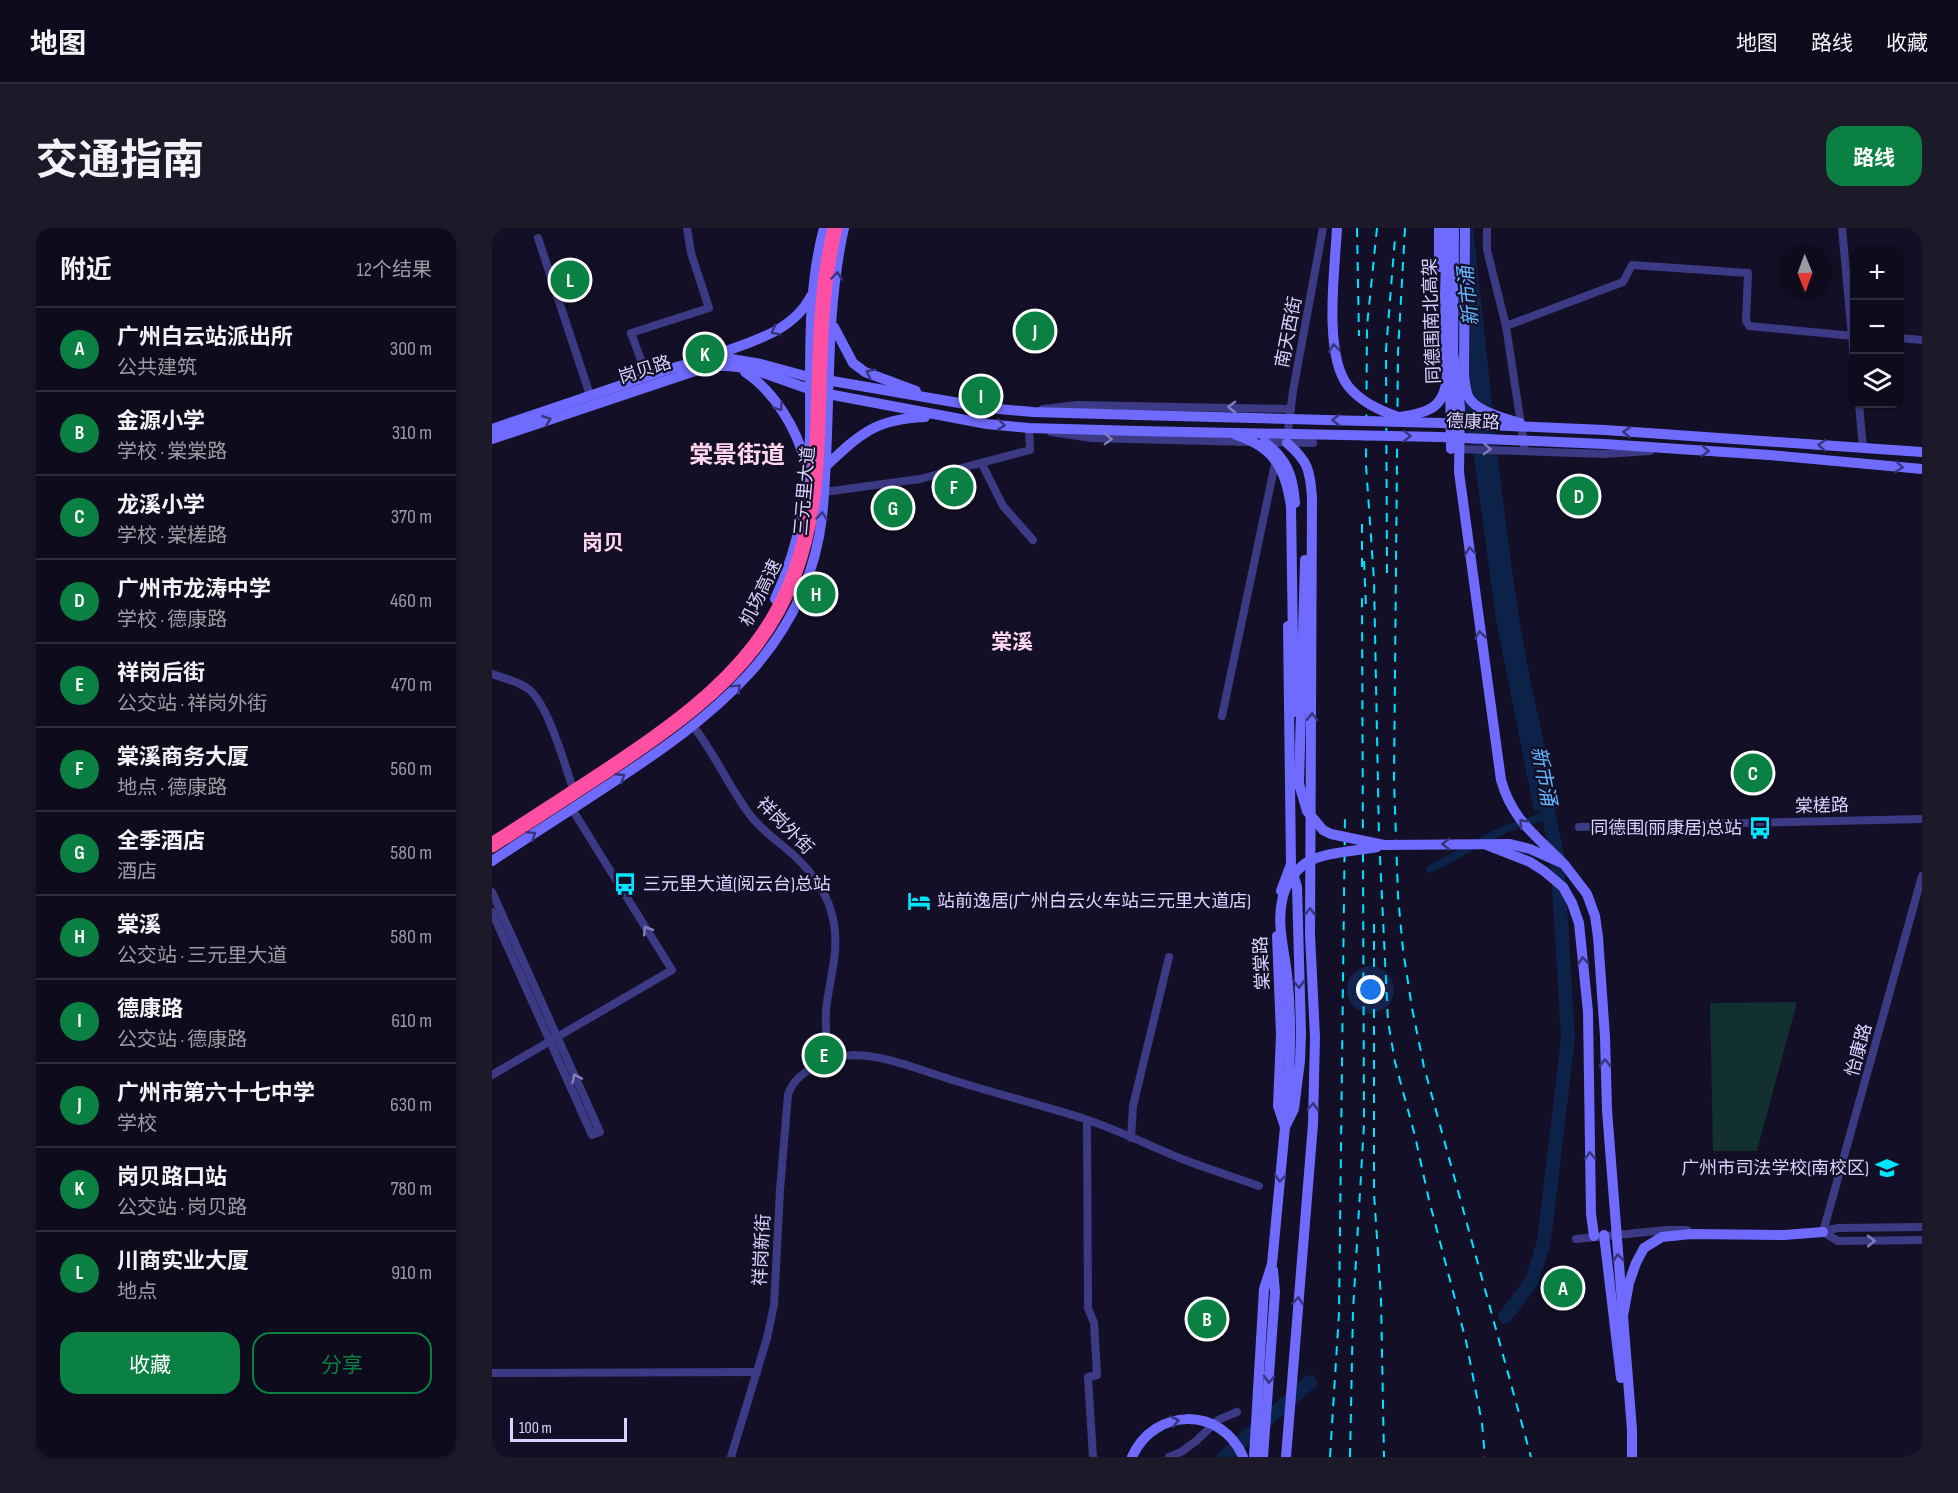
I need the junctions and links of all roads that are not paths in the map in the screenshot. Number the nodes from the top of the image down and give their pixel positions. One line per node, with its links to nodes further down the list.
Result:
1 (687, 228): 24 (street)
2 (824, 228): 14 (main road, 三元里大道)
3 (835, 228): 70 (highway, 机场高速, bridge)
4 (844, 228): 17 (main road, 三元里大道, one-way to 4)
5 (1323, 228): 33 (street, 南天西街)
6 (1337, 228): 36 (main road, one-way to 6, bridge)
7 (1439, 228): 36 (main road, bridge)
8 (1447, 228): 15 (main road, 同德围南北高架)
9 (1454, 228): 15 (main road, 同德围南北高架)
10 (1465, 228): 38 (main road, bridge)
11 (1487, 228): 18 (street)
12 (1842, 228): 16 (street)
13 (538, 238): 29 (street)
14 (814, 290): 22 (main road, one-way to 22); 25 (main road, 三元里大道)
15 (1449, 295): 48 (main road, 同德围南北高架)
16 (1850, 306)
17 (832, 324): 26 (main road, 三元里大道); 30 (main road, one-way to 17)
18 (1506, 326): 19 (street); 50 (street)
19 (1850, 335)
20 (1904, 338): 21 (street)
21 (1922, 340)
22 (702, 360): 24 (main road, 岗贝路); 25 (main road, 岗贝路)
23 (738, 367): 27 (main road, 岗贝路); 42 (main road, 岗贝路, one-way to 23); 55 (main road, one-way to 55)
24 (647, 376): 29 (main road, 岗贝路)
25 (809, 377): 26 (main road, 德康路); 27 (main road, 三元里大道)
26 (829, 381): 28 (main road, 三元里大道); 30 (main road, 德康路)
27 (809, 390): 28 (main road, 德康路); 55 (main road, 三元里大道)
28 (828, 394): 35 (main road, 德康路); 53 (main road, 三元里大道)
29 (590, 395): 40 (main road, 岗贝路)
30 (945, 401): 34 (main road, 德康路)
31 (1207, 407): 33 (street, one-way to 31); 34 (street); 43 (street)
32 (1859, 408): 47 (street)
33 (1291, 409): 46 (street, 南天西街)
34 (1028, 412): 37 (main road, 德康路, one-way to 34, bridge)
35 (943, 417): 39 (main road, 德康路, one-way to 39); 53 (main road)
36 (1398, 417): 37 (main road, bridge)
37 (1363, 421): 38 (main road, 德康路, bridge)
38 (1534, 427): 47 (main road, 德康路, one-way to 38, bridge)
39 (1029, 428): 41 (main road, 德康路, bridge); 43 (street, one-way to 43); 52 (street)
40 (492, 429)
41 (1218, 432): 49 (main road, 德康路, one-way to 49, bridge); 62 (main road, bridge)
42 (492, 439)
43 (1207, 441): 44 (street)
44 (1264, 442): 46 (main road, 棠棠路)
45 (1313, 443): 46 (street)
46 (1281, 446): 57 (main road, 棠棠路); 60 (street, 南天西街); 62 (main road, 棠棠路)
47 (1863, 448): 51 (main road, 德康路)
48 (1459, 449): 50 (street, one-way to 50); 75 (main road, 同德围南北高架, one-way to 48)
49 (1673, 449): 50 (street); 54 (main road, 德康路, one-way to 54)
50 (1525, 451)
51 (1922, 452)
52 (982, 464): 56 (street); 58 (street)
53 (826, 466): 56 (main road, 三元里大道)
54 (1922, 469)
55 (807, 478): 56 (main road); 63 (main road, 三元里大道)
56 (824, 488): 61 (main road, 三元里大道, one-way to 56)
57 (1312, 497): 66 (main road, 棠棠路, one-way to 57); 71 (main road, bridge)
58 (1033, 540)
59 (492, 674): 63 (street)
60 (1222, 716)
61 (693, 726): 64 (main road, 三元里大道, one-way to 61); 81 (street, 祥岗外街)
62 (1289, 772): 65 (main road, 棠棠路)
63 (572, 786): 69 (main road, 三元里大道)
64 (572, 809): 73 (main road, 三元里大道, one-way to 64); 80 (street, one-way to 64)
65 (1290, 811): 66 (main road); 74 (main road, 棠棠路)
66 (1311, 811): 102 (main road, 棠棠路, one-way to 66)
67 (1922, 819): 68 (street, 棠槎路)
68 (1579, 827)
69 (492, 838)
70 (492, 845)
71 (1384, 845): 72 (main road, one-way to 71, bridge); 84 (main road, bridge)
72 (1487, 845): 75 (main road, bridge); 89 (main road, one-way to 72)
73 (492, 861)
74 (1291, 864): 84 (main road, one-way to 84); 84 (main road, 棠棠路)
75 (1564, 864): 93 (main road, 同德围南北高架, one-way to 75, bridge)
76 (1922, 876): 88 (street, 怡康路)
77 (492, 892): 80 (street)
78 (492, 912): 80 (street)
79 (1168, 957): 85 (street)
80 (554, 1039): 80 (street, one-way to 80); 82 (street)
81 (830, 1060): 83 (street); 94 (street, 祥岗新街)
82 (492, 1076)
83 (1087, 1120): 85 (street); 99 (street)
84 (1285, 1128): 92 (main road, 棠棠路, one-way to 92)
85 (1131, 1138): 86 (street)
86 (1259, 1186)
87 (1922, 1227): 88 (street)
88 (1823, 1232): 89 (street); 91 (street, one-way to 91); 93 (main road, bridge)
89 (1599, 1236): 90 (street); 103 (main road)
90 (1576, 1239)
91 (1922, 1240)
92 (1272, 1264): 97 (main road, 棠棠路); 97 (main road, one-way to 97)
93 (1623, 1316): 103 (main road)
94 (757, 1372): 95 (street); 98 (street, 祥岗新街)
95 (492, 1373)
96 (1237, 1412): 101 (street)
97 (1253, 1456): 100 (main road, one-way to 97, bridge)
98 (731, 1457)
99 (1093, 1457)
100 (1132, 1457)
101 (1169, 1457)
102 (1286, 1457)
103 (1631, 1457)

